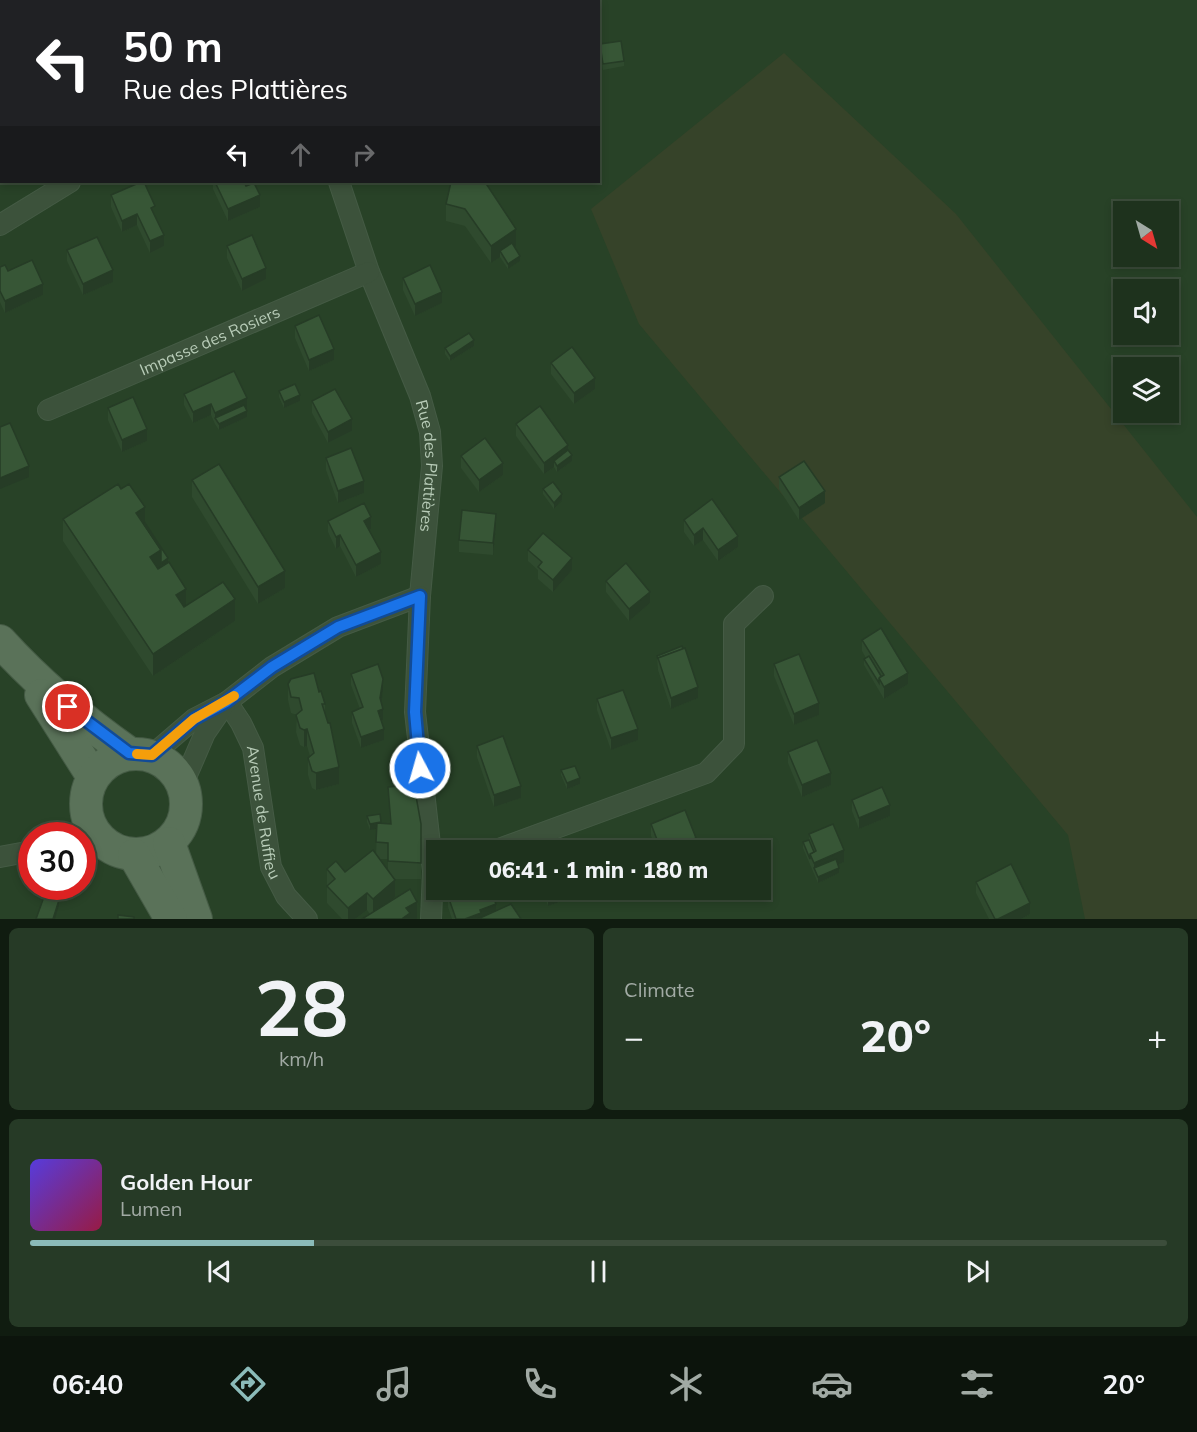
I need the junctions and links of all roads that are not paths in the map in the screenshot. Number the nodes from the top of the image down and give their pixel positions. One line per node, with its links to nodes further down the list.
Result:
1 (67, 183): 3 (street)
2 (339, 183): 4 (street, Rue des Plattières)
3 (0, 225)
4 (369, 272): 5 (street, Impasse des Rosiers); 6 (street, Rue des Plattières)
5 (48, 410)
6 (420, 596): 10 (street); 16 (street, Rue des Plattières)
7 (763, 596): 17 (street)
8 (0, 641): 9 (main road)
9 (27, 671): 11 (main road); 12 (main road)
10 (226, 702): 11 (street); 13 (street); 25 (street, Avenue de Ruffieu)
11 (140, 754): 12 (main road); 13 (main road)
12 (93, 777): 14 (main road)
13 (183, 784): 18 (main road)
14 (87, 822)
15 (96, 839): 20 (main road)
16 (431, 840)
17 (523, 840)
18 (169, 843): 20 (main road); 24 (main road)
19 (18, 853): 21 (street)
20 (134, 855): 23 (main road)
21 (0, 857)
22 (433, 900): 26 (street, Rue des Plattières)
23 (171, 919)
24 (196, 919)
25 (307, 919)
26 (431, 919)

